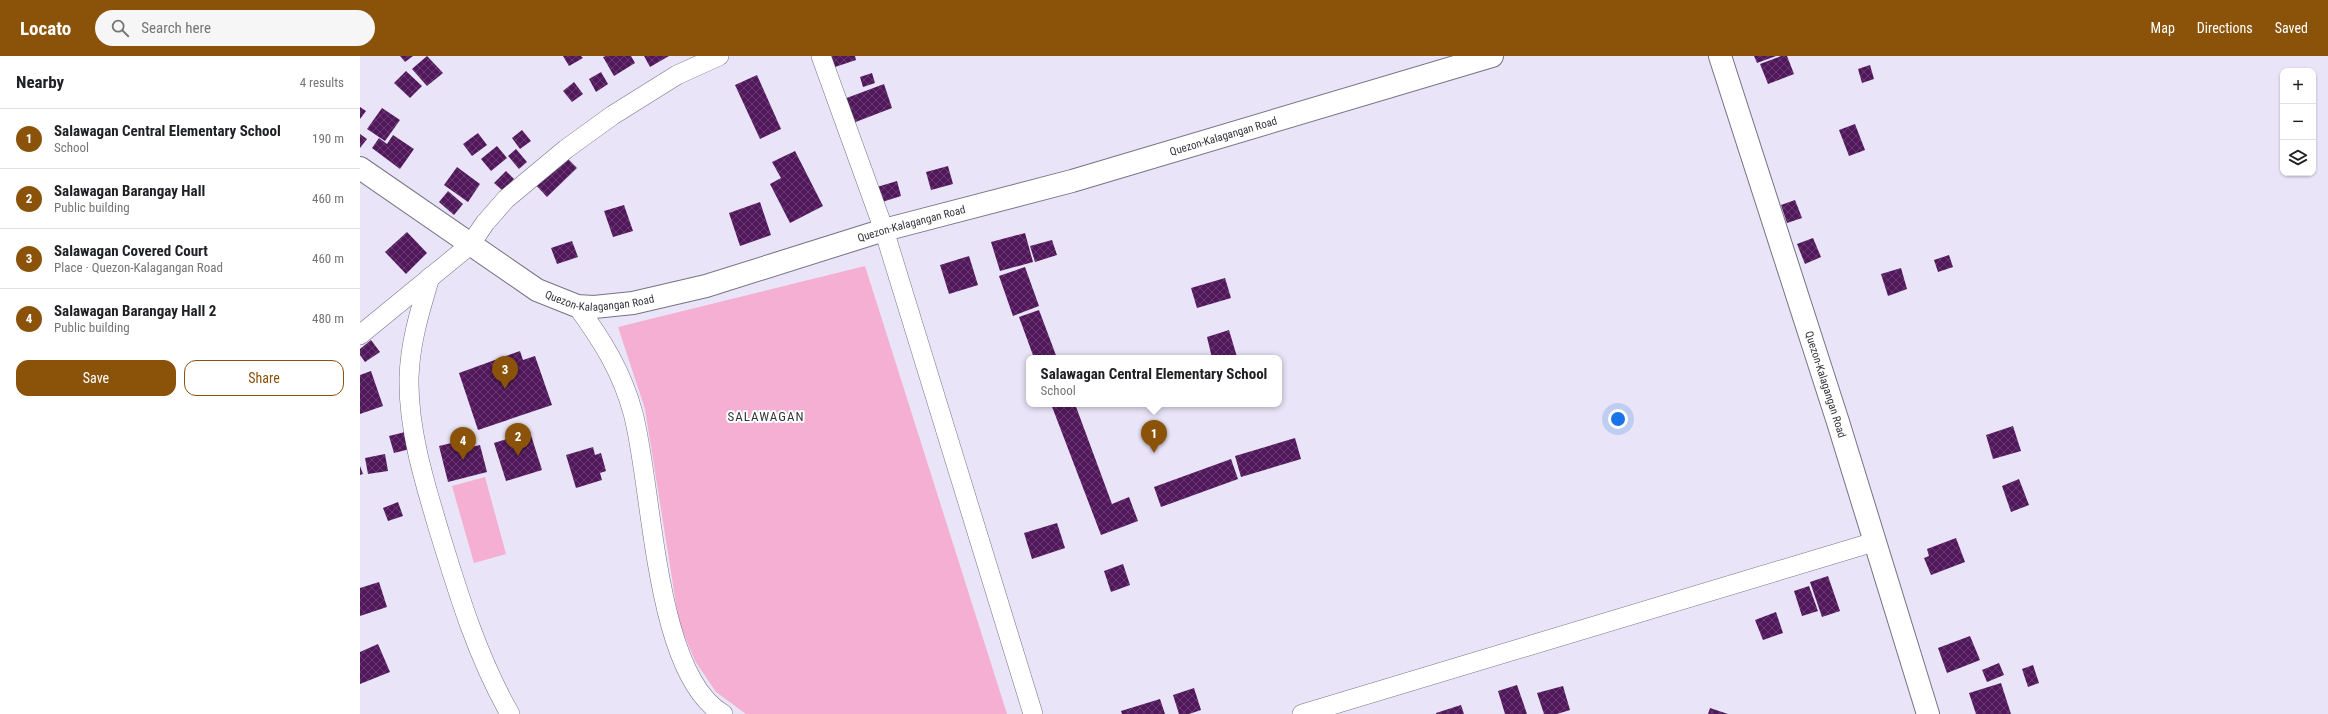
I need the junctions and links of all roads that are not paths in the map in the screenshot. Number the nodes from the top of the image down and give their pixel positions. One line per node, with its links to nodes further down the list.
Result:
1 (719, 56): 7 (street)
2 (821, 56): 6 (street)
3 (1492, 56): 6 (main road, Quezon-Kalagangan Road)
4 (1720, 56): 11 (main road, Quezon-Kalagangan Road)
5 (360, 168): 7 (main road, Quezon-Kalagangan Road)
6 (884, 230): 9 (main road, Quezon-Kalagangan Road); 14 (street)
7 (470, 245): 8 (street); 9 (main road, Quezon-Kalagangan Road)
8 (430, 277): 10 (street); 12 (street)
9 (577, 306): 13 (street)
10 (360, 335)
11 (1874, 542): 15 (street); 16 (main road, Quezon-Kalagangan Road)
12 (510, 714)
13 (723, 714)
14 (1033, 714)
15 (1302, 714)
16 (1928, 714)

